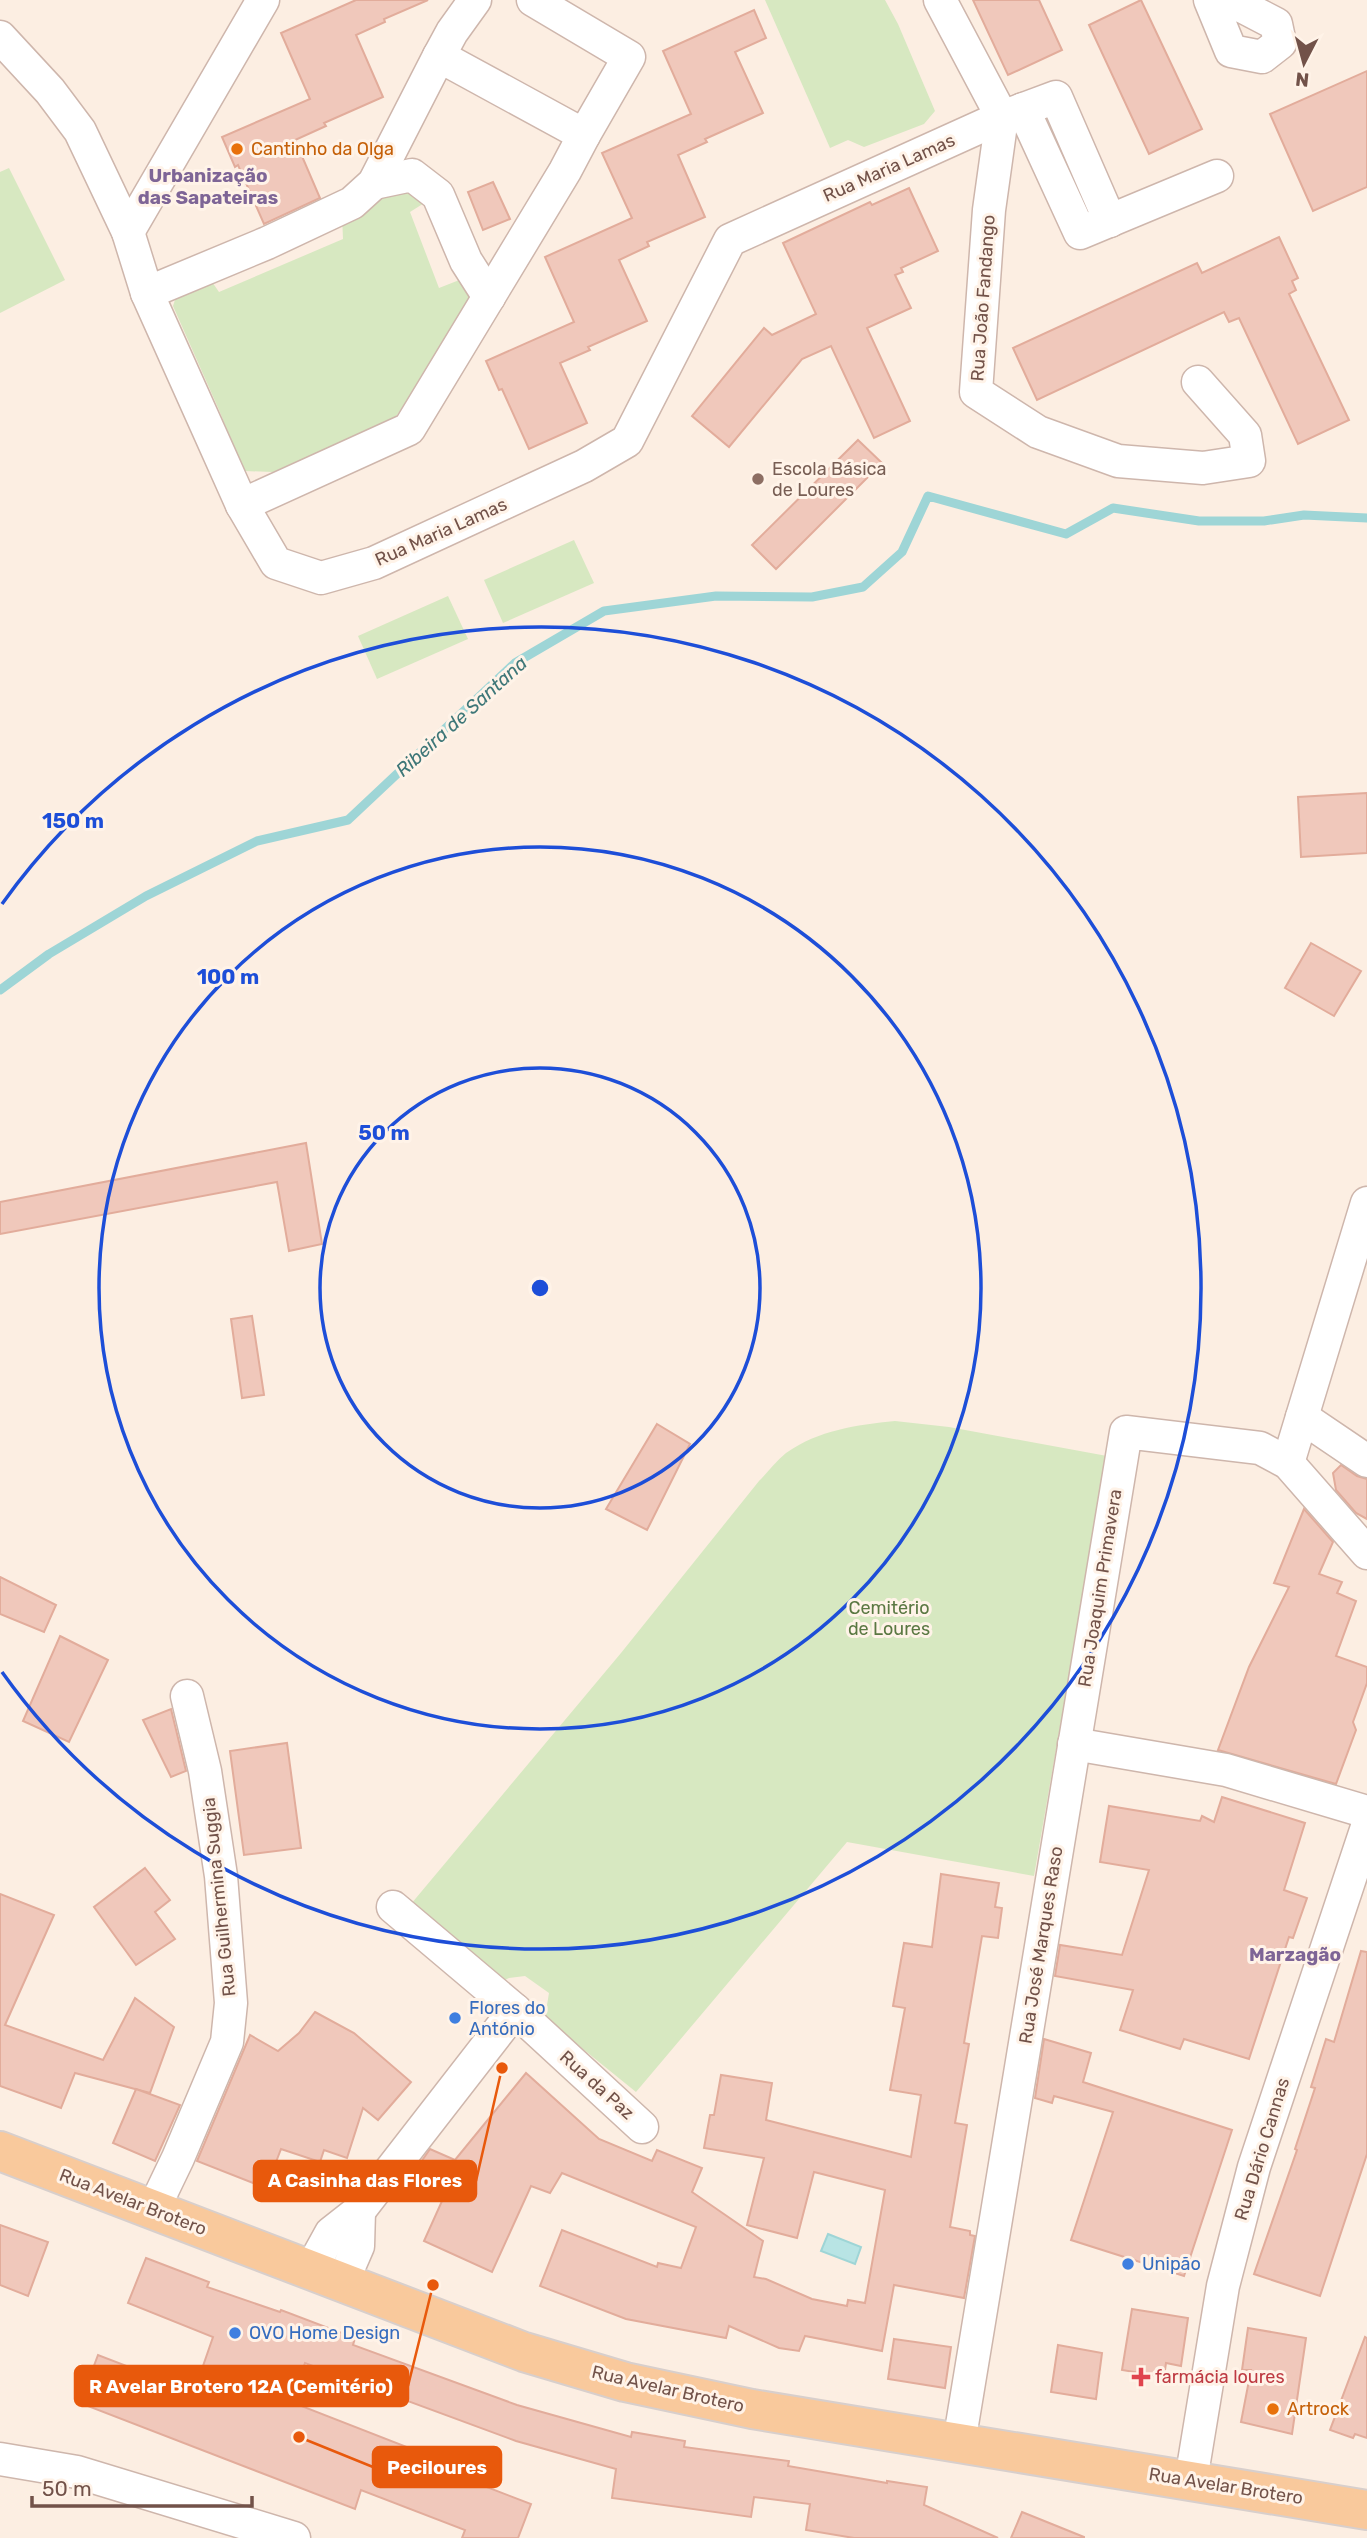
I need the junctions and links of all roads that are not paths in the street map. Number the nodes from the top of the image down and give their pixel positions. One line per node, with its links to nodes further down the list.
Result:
1 (262, 0): 13 (street)
2 (475, 0): 8 (street)
3 (533, 0): 10 (street)
4 (940, 0): 9 (street)
5 (1210, 0): 6 (street)
6 (1230, 0)
7 (0, 37): 13 (street, Rua Maria Lamas)
8 (439, 56): 10 (street); 12 (street)
9 (1013, 113): 11 (street, Rua Maria Lamas); 16 (street, Rua João Fandango); 17 (street, Rua Maria Lamas)
10 (584, 135): 15 (street)
11 (1217, 176)
12 (374, 183): 14 (street); 15 (street)
13 (128, 232): 14 (street, Rua Maria Lamas)
14 (147, 293): 17 (street, Rua Maria Lamas)
15 (489, 297): 17 (street)
16 (1198, 382)
17 (243, 505)
18 (1367, 1203): 19 (street)
19 (1301, 1417): 20 (street); 21 (street)
20 (1367, 1461)
21 (1288, 1463): 22 (street); 24 (street, Rua Joaquim Primavera)
22 (1367, 1553)
23 (187, 1696): 31 (street, Rua Guilhermina Suggia)
24 (1074, 1744): 25 (street); 33 (street, Rua José Marques Raso)
25 (1367, 1812)
26 (1367, 1827): 35 (street, Rua Dário Cannas)
27 (393, 1906): 28 (street, Rua da Paz)
28 (514, 2010): 29 (street, Rua da Paz); 32 (street)
29 (642, 2127)
30 (0, 2151): 31 (main road, Rua Avelar Brotero)
31 (153, 2210): 32 (main road, Rua Avelar Brotero)
32 (326, 2277): 33 (main road, Rua Avelar Brotero)
33 (959, 2443): 35 (main road, Rua Avelar Brotero)
34 (0, 2459): 37 (street)
35 (1188, 2480): 36 (main road, Rua Avelar Brotero)
36 (1367, 2510)
37 (294, 2538)

